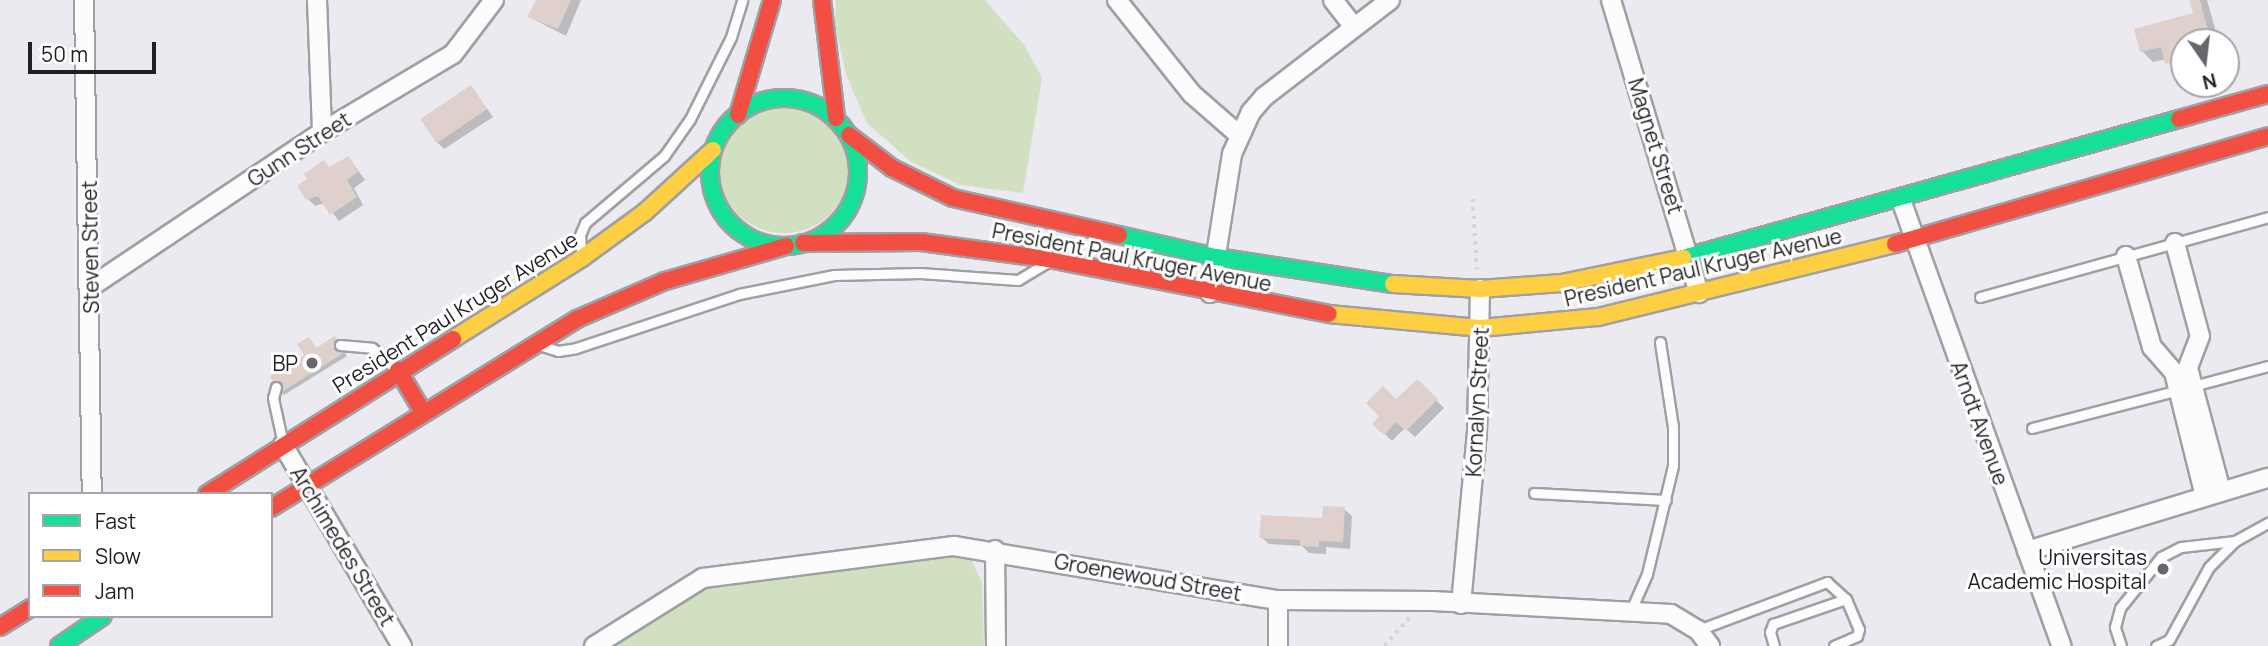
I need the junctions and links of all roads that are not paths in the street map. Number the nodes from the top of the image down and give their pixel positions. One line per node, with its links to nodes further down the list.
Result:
1 (84, 0): 30 (street, Steven Street)
2 (317, 0): 15 (street)
3 (495, 0): 15 (street, Gunn Street)
4 (742, 0): 28 (lane)
5 (772, 0): 13 (street)
6 (822, 0): 14 (street)
7 (1117, 0): 17 (street)
8 (1333, 0): 11 (street)
9 (1390, 0): 11 (street)
10 (1611, 0): 27 (street, Magnet Street)
11 (1354, 27): 17 (street)
12 (2268, 94): 20 (street, President Paul Kruger Avenue)
13 (738, 115): 14 (street); 19 (street)
14 (836, 118): 16 (street)
15 (322, 132): 30 (street, Gunn Street)
16 (849, 135): 24 (street); 26 (street, President Paul Kruger Avenue)
17 (1239, 135): 26 (street)
18 (2268, 135): 22 (street, President Paul Kruger Avenue)
19 (713, 150): 24 (street); 28 (street, President Paul Kruger Avenue)
20 (1901, 200): 22 (street, Arndt Avenue); 27 (street, President Paul Kruger Avenue)
21 (2268, 217): 23 (lane)
22 (1914, 239): 33 (street, President Paul Kruger Avenue); 58 (street, Arndt Avenue)
23 (2175, 243): 25 (lane); 42 (street)
24 (795, 245): 29 (street, President Paul Kruger Avenue); 38 (street, President Paul Kruger Avenue)
25 (2126, 256): 34 (lane); 42 (street)
26 (1216, 257): 31 (street, President Paul Kruger Avenue); 32 (street)
27 (1689, 257): 31 (street, President Paul Kruger Avenue); 33 (street, Magnet Street)
28 (582, 258): 40 (street, President Paul Kruger Avenue)
29 (1049, 259): 32 (street, President Paul Kruger Avenue); 38 (lane)
30 (92, 286): 48 (street, Steven Street)
31 (1480, 289): 35 (street, Kornalyn Street)
32 (1210, 293): 35 (street, President Paul Kruger Avenue)
33 (1699, 293): 35 (street, President Paul Kruger Avenue)
34 (1980, 297)
35 (1482, 328): 62 (street, Kornalyn Street)
36 (1660, 342): 52 (lane)
37 (340, 345): 40 (lane)
38 (531, 345): 43 (street, President Paul Kruger Avenue)
39 (2268, 366): 42 (lane)
40 (398, 370): 43 (street); 45 (street, President Paul Kruger Avenue)
41 (276, 387): 45 (lane)
42 (2186, 388): 44 (lane); 51 (street)
43 (423, 412): 47 (street, President Paul Kruger Avenue)
44 (2032, 428)
45 (283, 445): 47 (street, Archimedes Street); 49 (street, President Paul Kruger Avenue)
46 (2268, 478): 51 (street)
47 (307, 485): 53 (street, President Paul Kruger Avenue); 69 (street, Archimedes Street)
48 (92, 492)
49 (210, 492)
50 (1534, 493): 52 (lane)
51 (2213, 493): 58 (street)
52 (1666, 500): 64 (lane)
53 (273, 507)
54 (2268, 523): 55 (lane)
55 (2235, 541): 77 (lane); 78 (lane)
56 (974, 548): 57 (street, Groenewoud Street); 59 (street); 70 (street, Groenewoud Street)
57 (995, 550): 59 (street); 61 (street, Groenewoud Street)
58 (2027, 551): 76 (street, Arndt Avenue)
59 (994, 584): 71 (street)
60 (1846, 598): 67 (lane); 74 (lane); 75 (lane)
61 (1278, 600): 62 (street, Groenewoud Street); 72 (street)
62 (1461, 604): 64 (street, Groenewoud Street)
63 (28, 609): 66 (street)
64 (1631, 610): 67 (street, Groenewoud Street)
65 (100, 618): 68 (street)
66 (0, 628)
67 (1698, 630): 73 (street, Groenewoud Street)
68 (59, 646)
69 (402, 646)
70 (594, 646)
71 (996, 646)
72 (1278, 646)
73 (1710, 646)
74 (1774, 646)
75 (1834, 646)
76 (2062, 646)
77 (2122, 646)
78 (2156, 646)

